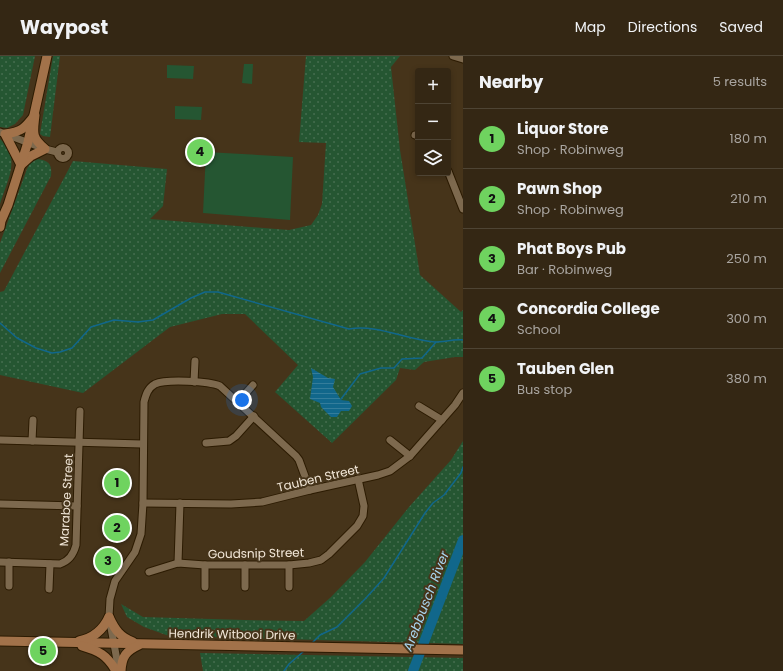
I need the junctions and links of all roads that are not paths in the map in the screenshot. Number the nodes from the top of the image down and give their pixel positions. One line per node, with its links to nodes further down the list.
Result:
1 (47, 56): 4 (main road)
2 (453, 56): 3 (street)
3 (463, 59)
4 (35, 115): 5 (main road); 6 (main road); 7 (main road)
5 (3, 133): 6 (street); 9 (main road)
6 (28, 142): 7 (street); 9 (main road)
7 (45, 149): 8 (street); 9 (main road)
8 (57, 152)
9 (21, 165): 12 (main road)
10 (450, 176): 11 (street)
11 (463, 209)
12 (0, 223)
13 (195, 361): 14 (street)
14 (194, 382): 17 (street); 28 (street)
15 (253, 385): 17 (street)
16 (463, 393): 22 (street, Tauben Street)
17 (238, 402): 20 (street)
18 (419, 406): 22 (street)
19 (80, 411): 26 (street)
20 (254, 416): 27 (street); 31 (street)
21 (33, 420): 25 (street)
22 (442, 420): 29 (street, Tauben Street)
23 (0, 440): 25 (street, Maraboe Street)
24 (390, 440): 29 (street)
25 (32, 441): 26 (street, Maraboe Street)
26 (80, 442): 28 (street, Maraboe Street); 35 (street, Maraboe Street)
27 (206, 443)
28 (142, 444): 32 (street)
29 (410, 456): 30 (street, Tauben Street)
30 (358, 479): 31 (street, Tauben Street); 42 (street, Goudsnip Street)
31 (310, 490): 33 (street, Tauben Street)
32 (143, 503): 33 (street, Tauben Street); 49 (street)
33 (180, 503): 38 (street)
34 (0, 504): 35 (street)
35 (77, 506): 39 (street, Maraboe Street)
36 (0, 562): 37 (street, Maraboe Street)
37 (9, 562): 39 (street, Maraboe Street); 44 (street)
38 (178, 563): 40 (street, Goudsnip Street); 43 (street, Goudsnip Street)
39 (50, 564): 48 (street)
40 (205, 565): 41 (street, Goudsnip Street); 45 (street)
41 (246, 565): 42 (street, Goudsnip Street); 46 (street)
42 (289, 565): 47 (street)
43 (150, 572)
44 (9, 586)
45 (205, 587)
46 (245, 587)
47 (289, 587)
48 (49, 589)
49 (109, 617): 51 (main road); 52 (street); 53 (main road)
50 (0, 641): 51 (main road, Hendrik Witbooi Drive)
51 (71, 642): 52 (main road, Hendrik Witbooi Drive); 55 (main road)
52 (114, 643): 53 (main road, Hendrik Witbooi Drive); 55 (street)
53 (140, 644): 54 (main road, Hendrik Witbooi Drive); 55 (main road)
54 (463, 650)
55 (119, 671)

